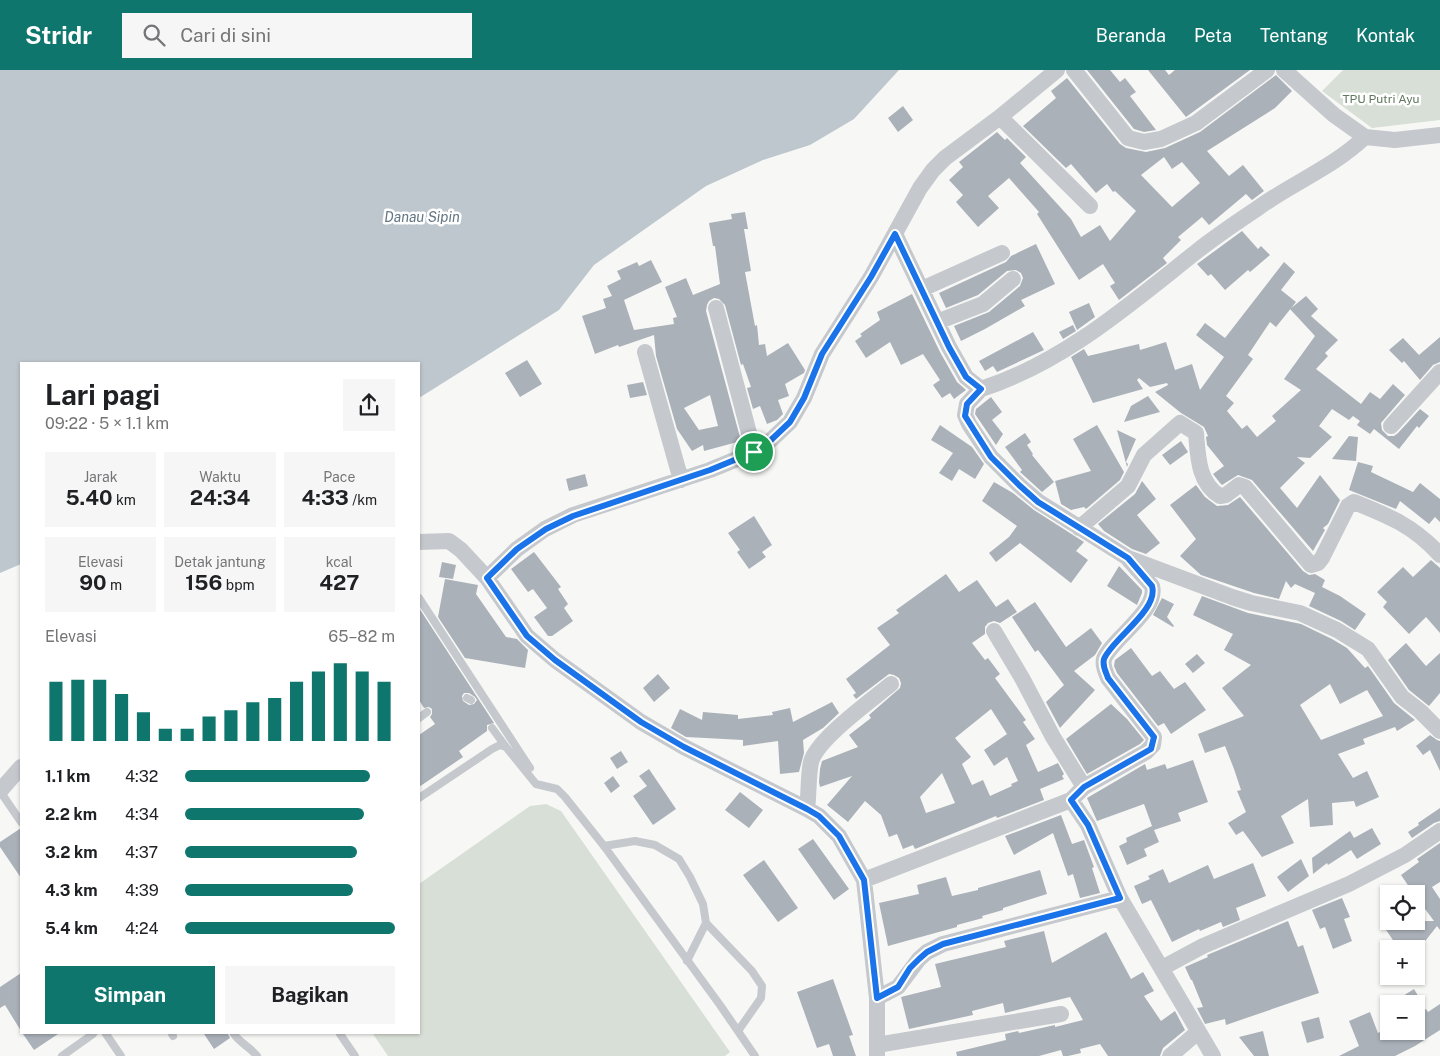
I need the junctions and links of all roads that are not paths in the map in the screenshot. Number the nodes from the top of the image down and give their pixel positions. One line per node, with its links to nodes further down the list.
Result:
1 (1057, 70): 5 (street)
2 (1074, 70): 3 (street)
3 (1267, 70)
4 (1284, 70): 7 (street)
5 (1000, 117): 8 (street); 9 (street)
6 (1440, 135): 7 (street)
7 (1365, 137): 17 (street)
8 (1090, 206)
9 (895, 234): 12 (street); 19 (street)
10 (1002, 253): 12 (street)
11 (1013, 279): 14 (street)
12 (922, 289): 14 (street)
13 (716, 308): 19 (street)
14 (937, 322): 17 (street)
15 (644, 352): 20 (street)
16 (1440, 372): 18 (street)
17 (981, 389): 21 (street)
18 (1391, 426)
19 (754, 452): 20 (street)
20 (681, 480): 25 (street)
21 (1079, 528): 23 (street); 24 (street)
22 (420, 542): 25 (street)
23 (1440, 555)
24 (1128, 558): 32 (street); 36 (street)
25 (487, 578): 40 (street)
26 (420, 600): 35 (lane)
27 (994, 631): 36 (street)
28 (891, 684): 40 (street)
29 (427, 712): 30 (lane)
30 (420, 717)
31 (492, 728): 33 (lane)
32 (1440, 731)
33 (506, 746): 38 (lane); 43 (lane)
34 (20, 768): 37 (street)
35 (530, 768)
36 (1084, 787): 39 (street)
37 (0, 791): 41 (lane)
38 (420, 797)
39 (1071, 800): 44 (street); 45 (street)
40 (807, 809): 44 (street)
41 (20, 821)
42 (1440, 831): 48 (street)
43 (604, 846): 46 (lane); 47 (lane)
44 (864, 880): 49 (street)
45 (1120, 898): 48 (street); 49 (street)
46 (706, 923): 47 (lane); 51 (lane)
47 (687, 961): 51 (lane)
48 (1162, 968): 52 (street)
49 (877, 998): 57 (street)
50 (1061, 1014): 57 (street)
51 (738, 1031): 62 (lane)
52 (1198, 1032): 63 (street); 64 (street)
53 (93, 1034): 58 (lane)
54 (106, 1034): 59 (lane)
55 (234, 1034): 60 (lane)
56 (340, 1034): 61 (lane)
57 (877, 1050)
58 (62, 1056)
59 (122, 1056)
60 (257, 1056)
61 (355, 1056)
62 (755, 1056)
63 (1170, 1056)
64 (1213, 1056)

